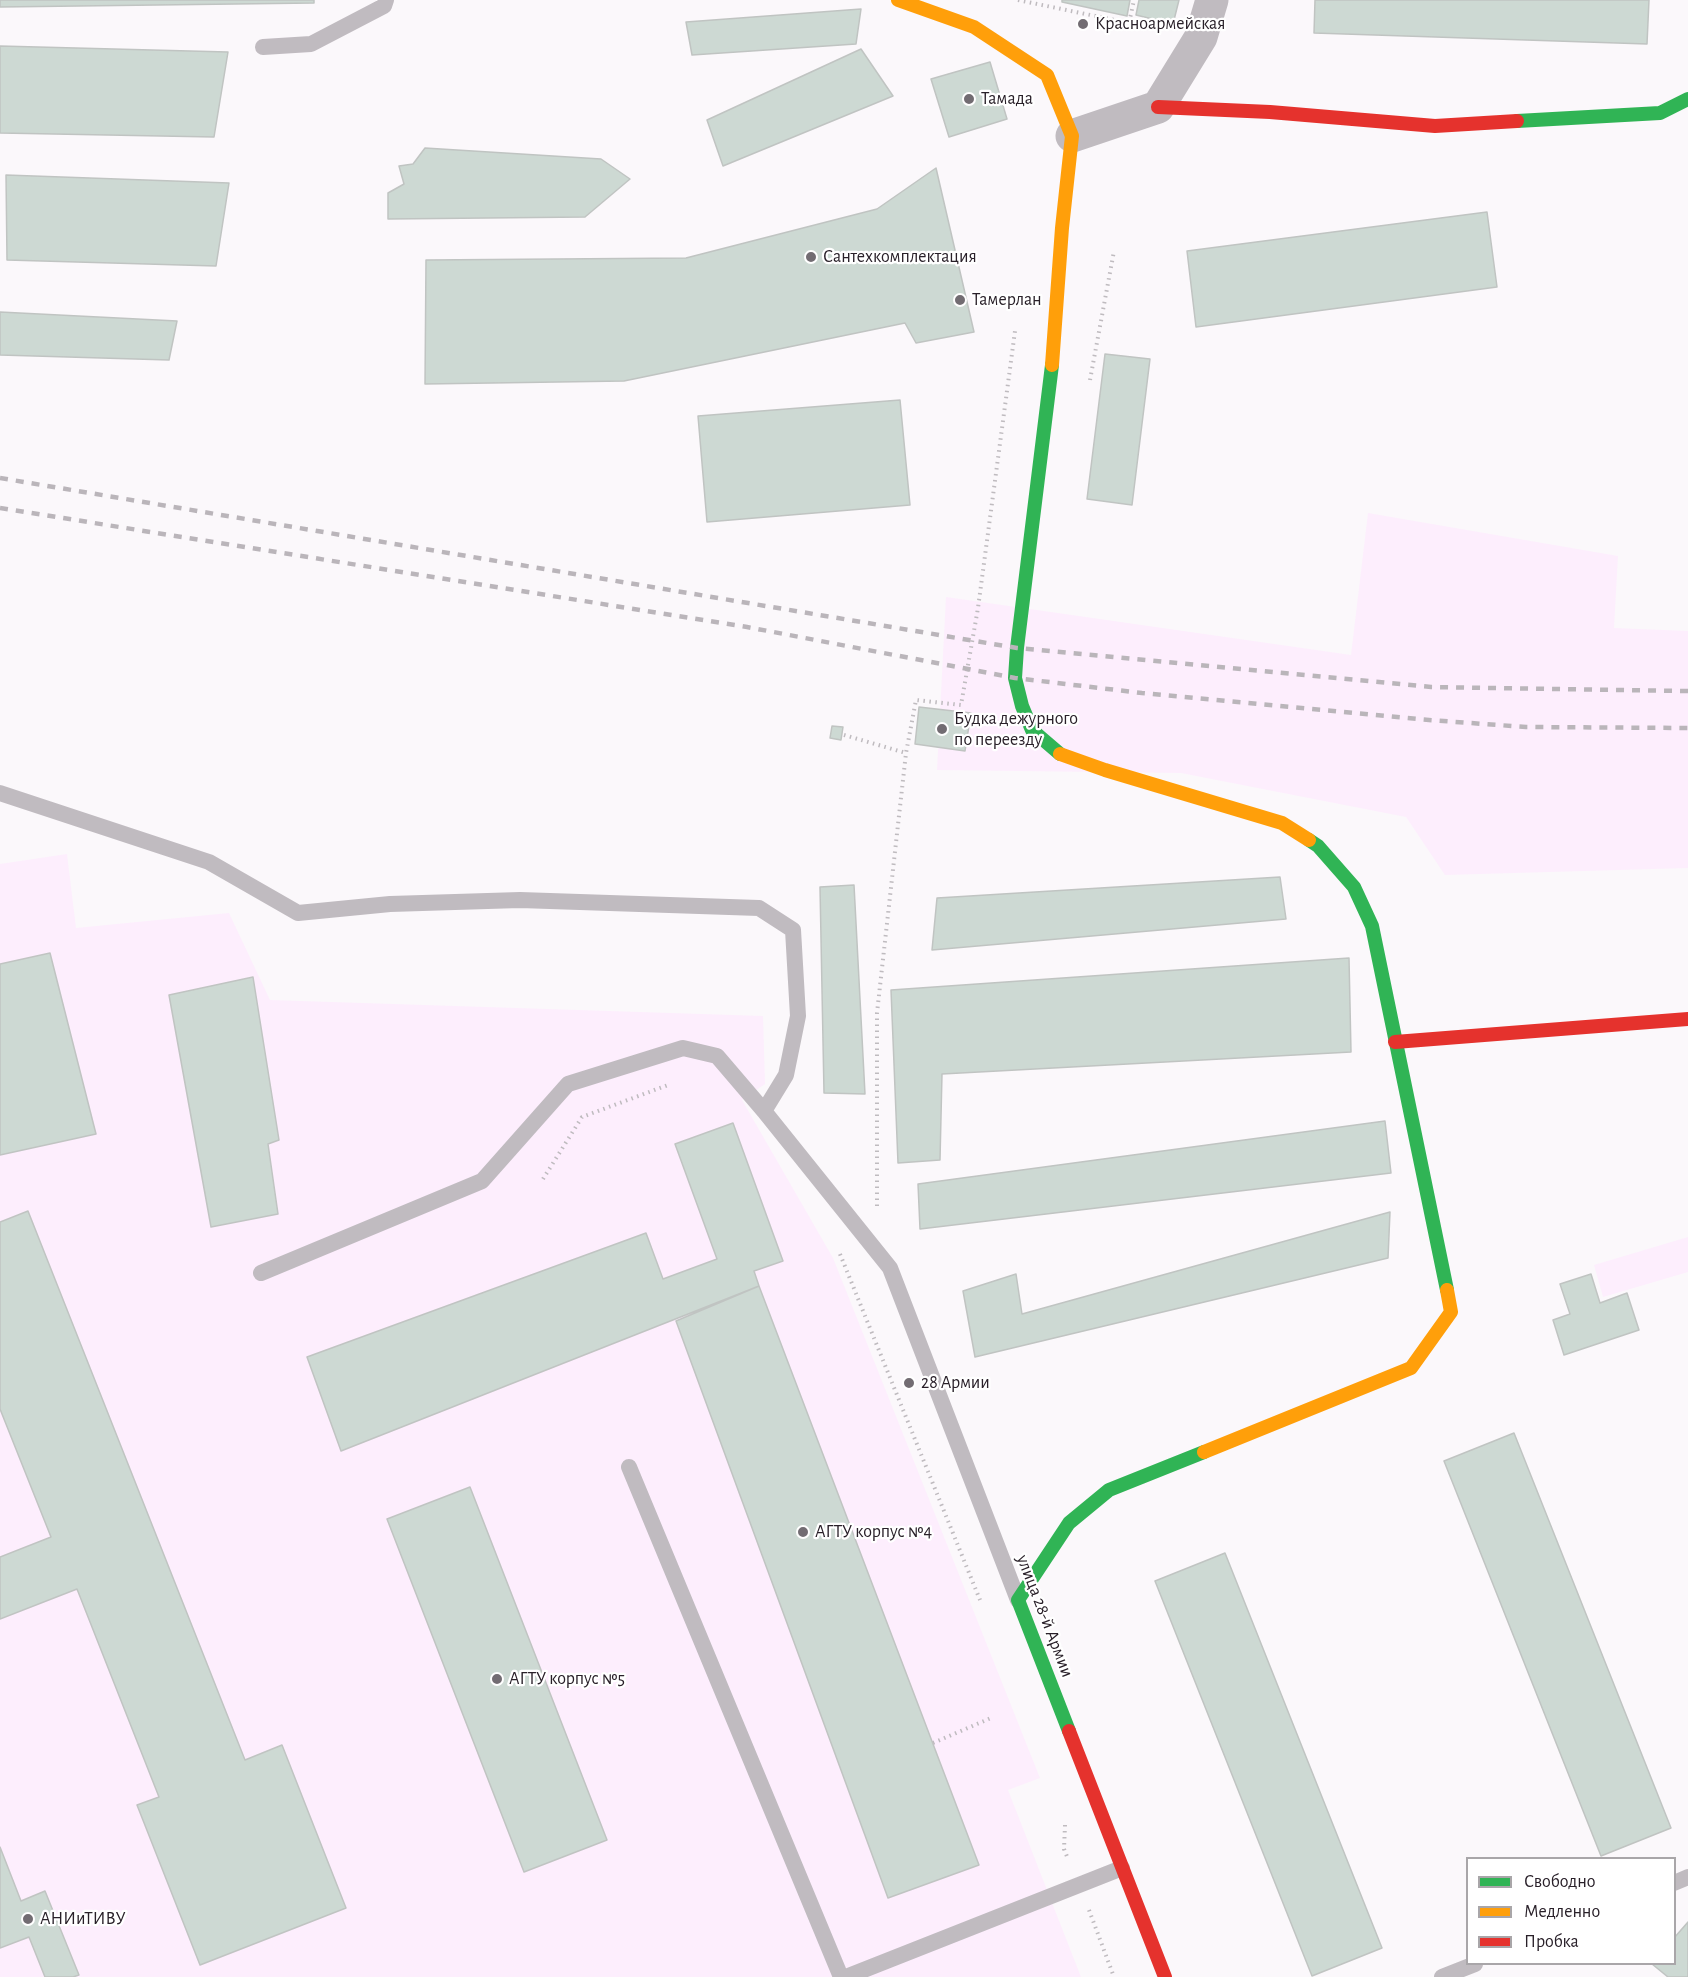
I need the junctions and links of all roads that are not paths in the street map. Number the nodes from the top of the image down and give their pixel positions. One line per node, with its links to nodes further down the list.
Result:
1 (386, 0): 4 (lane)
2 (898, 0): 7 (main road)
3 (1212, 0): 6 (street)
4 (263, 47)
5 (1688, 99): 6 (main road)
6 (1158, 107): 7 (street)
7 (1072, 136): 10 (main road)
8 (0, 793): 11 (lane)
9 (1688, 1019): 10 (main road)
10 (1395, 1042): 14 (main road)
11 (764, 1111): 12 (lane, улица 28-й Армии); 14 (lane, улица 28-й Армии)
12 (261, 1273)
13 (629, 1467): 17 (lane)
14 (1018, 1600): 15 (main road, улица 28-й Армии)
15 (1122, 1868): 18 (lane); 19 (main road, улица 28-й Армии)
16 (1473, 1965): 20 (lane)
17 (841, 1977)
18 (846, 1977)
19 (1165, 1977)
20 (1443, 1977)

